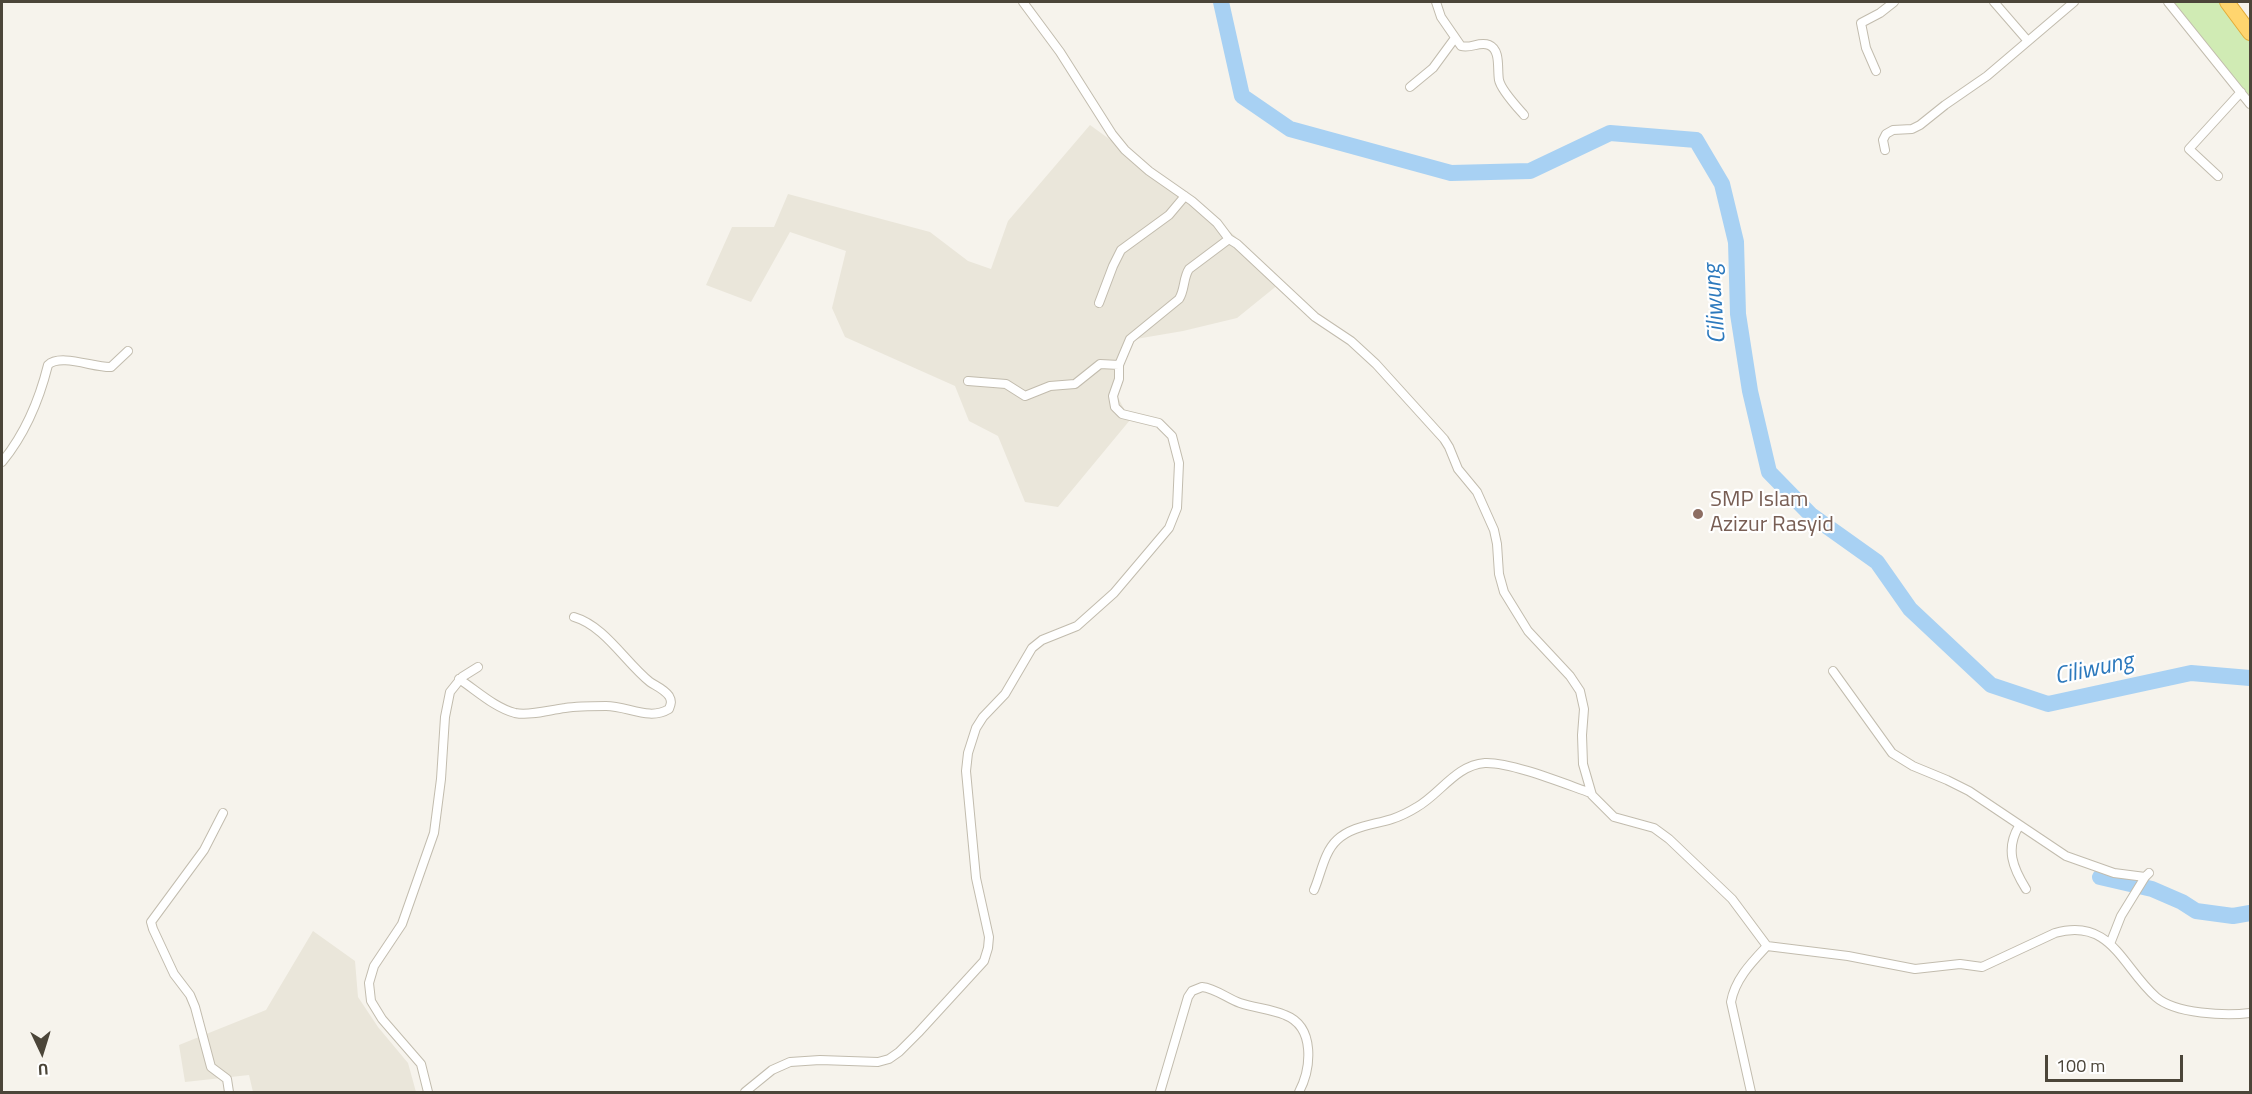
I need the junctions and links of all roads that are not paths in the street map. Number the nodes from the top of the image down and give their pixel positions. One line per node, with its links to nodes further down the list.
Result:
1 (1023, 2): 18 (street)
2 (1436, 2): 9 (street)
3 (1894, 2): 11 (street)
4 (1994, 2): 10 (street)
5 (2074, 2): 10 (street)
6 (2168, 2): 13 (street)
7 (2227, 2): 8 (highway)
8 (2250, 33)
9 (1455, 38): 12 (street); 15 (street)
10 (2027, 40): 16 (street)
11 (1876, 70)
12 (1410, 87)
13 (2241, 92): 14 (street); 17 (street)
14 (2250, 104)
15 (1524, 116)
16 (1886, 150)
17 (2218, 176)
18 (1185, 196): 19 (street); 20 (street)
19 (1229, 239): 22 (street); 29 (street)
20 (1099, 303)
21 (128, 351): 24 (street)
22 (1119, 365): 23 (street); 39 (street)
23 (968, 381)
24 (2, 462)
25 (574, 617): 28 (street)
26 (478, 668): 28 (street)
27 (1833, 671): 31 (street)
28 (459, 679): 38 (street)
29 (1591, 793): 33 (street); 35 (street)
30 (223, 813): 37 (street)
31 (2017, 831): 32 (street); 34 (street)
32 (2026, 889)
33 (1314, 890)
34 (2110, 944): 35 (street); 36 (street)
35 (1767, 946): 42 (street)
36 (2250, 1013)
37 (229, 1092)
38 (428, 1092)
39 (745, 1092)
40 (1160, 1092): 41 (street)
41 (1299, 1092)
42 (1751, 1092)

